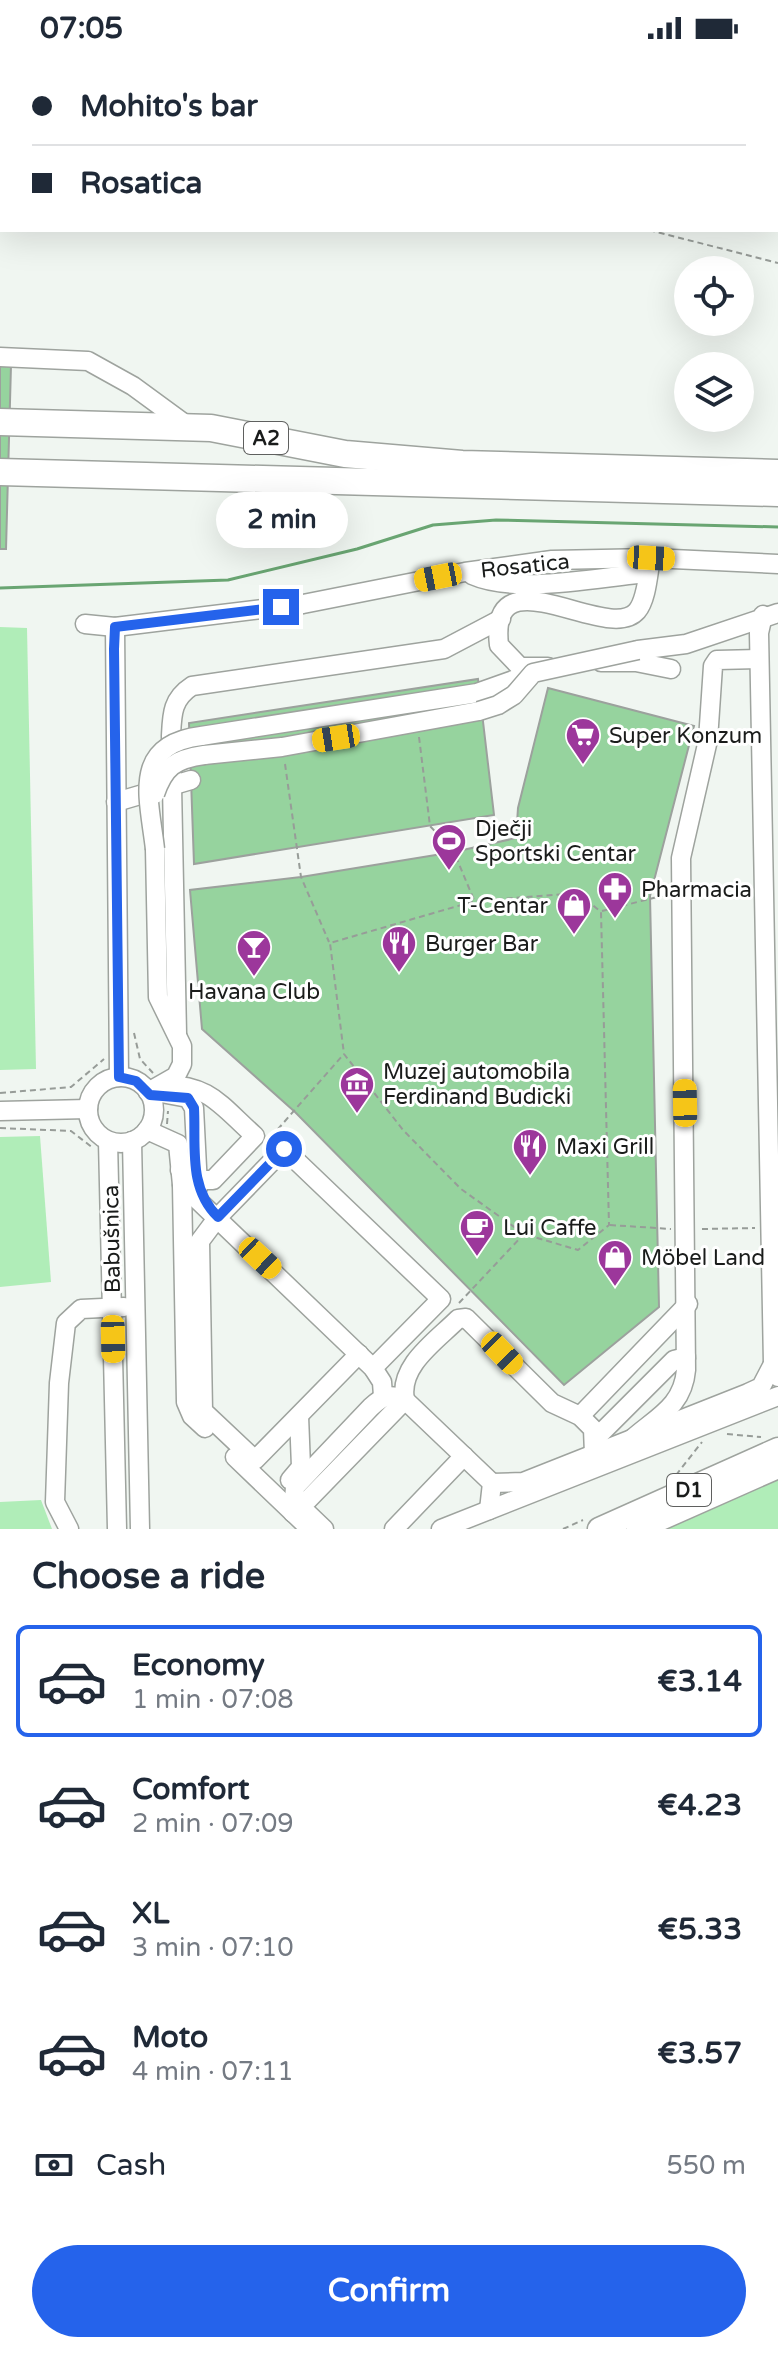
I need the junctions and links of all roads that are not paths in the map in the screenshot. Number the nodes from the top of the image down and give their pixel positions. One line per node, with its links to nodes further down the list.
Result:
1 (0, 357): 3 (street)
2 (0, 422): 3 (highway, A2)
3 (189, 427): 5 (highway, A2)
4 (0, 472): 6 (highway, A2)
5 (778, 473)
6 (778, 493)
7 (778, 564): 8 (street, Rosatica)
8 (649, 565): 9 (street); 12 (street, Rosatica)
9 (501, 619): 15 (street); 18 (street)
10 (766, 620): 13 (street); 14 (street); 16 (street, bridge)
11 (85, 624): 12 (street, Rosatica)
12 (115, 627): 19 (street)
13 (778, 632)
14 (759, 659): 30 (street); 33 (street)
15 (671, 669)
16 (478, 702): 20 (street, bridge); 20 (street, bridge)
17 (191, 780): 18 (street)
18 (172, 787): 19 (street); 21 (street)
19 (116, 802): 22 (street)
20 (151, 807): 21 (street, bridge)
21 (177, 1034): 23 (street)
22 (119, 1077): 23 (street); 24 (street)
23 (157, 1090): 26 (street); 28 (street); 28 (street)
24 (88, 1109): 25 (street); 27 (street)
25 (0, 1111)
26 (139, 1136): 27 (street); 28 (street); 31 (street, Babušnica)
27 (103, 1148): 32 (street, Babušnica)
28 (187, 1178): 29 (street); 49 (street)
29 (212, 1211): 34 (street); 36 (street); 41 (street)
30 (688, 1304): 35 (street); 42 (street)
31 (134, 1307): 32 (street); 54 (street, Babušnica)
32 (112, 1308): 52 (street); 53 (street, Babušnica)
33 (775, 1338): 37 (street)
34 (359, 1354): 36 (street); 41 (street)
35 (686, 1357): 43 (street); 44 (street)
36 (373, 1368): 38 (street)
37 (775, 1370): 43 (street)
38 (383, 1396): 40 (street); 50 (street)
39 (778, 1396): 51 (street)
40 (405, 1400): 42 (street); 46 (street); 50 (street)
41 (299, 1416): 49 (street)
42 (580, 1416): 44 (street)
43 (632, 1439): 44 (street)
44 (595, 1447): 48 (street)
45 (778, 1449): 59 (main road, D1)
46 (464, 1456): 48 (street); 57 (street)
47 (778, 1467): 60 (main road, D1)
48 (492, 1483): 51 (street)
49 (279, 1499): 50 (street)
50 (297, 1510): 55 (street); 56 (street)
51 (489, 1510): 58 (street)
52 (69, 1529)
53 (117, 1529)
54 (140, 1529)
55 (310, 1529)
56 (324, 1529)
57 (394, 1529)
58 (441, 1529)
59 (599, 1529)
60 (638, 1529)

